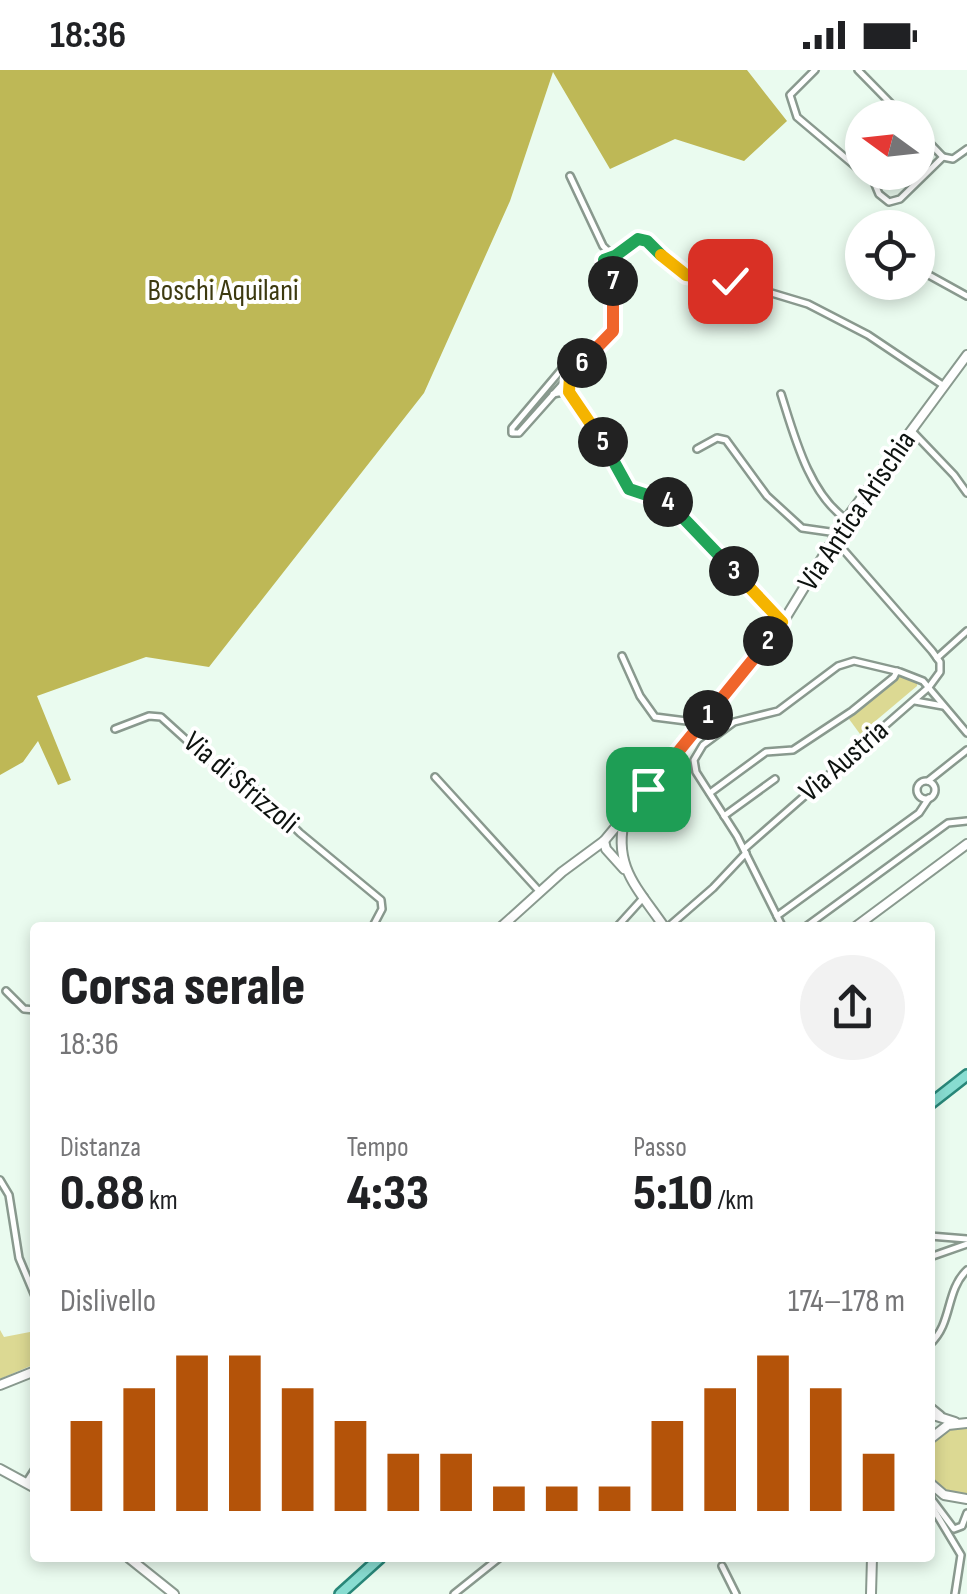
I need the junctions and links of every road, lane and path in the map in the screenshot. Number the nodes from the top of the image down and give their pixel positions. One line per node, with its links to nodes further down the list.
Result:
1 (815, 70): 6 (street)
2 (858, 70): 3 (street)
3 (887, 100)
4 (935, 148): 6 (street)
5 (967, 149): 6 (street)
6 (943, 157)
7 (570, 176): 8 (street)
8 (617, 254): 11 (street); 16 (street)
9 (935, 278): 10 (street)
10 (967, 296)
11 (594, 353): 13 (street); 14 (street)
12 (967, 355): 16 (main road, Via Antica Arischia)
13 (579, 356): 14 (street); 17 (street)
14 (580, 364): 15 (street)
15 (570, 376): 17 (street); 19 (street)
16 (944, 386): 20 (main road, Via Antica Arischia)
17 (553, 394): 19 (street)
18 (781, 394): 23 (street)
19 (573, 398): 25 (street)
20 (911, 430): 22 (street); 23 (main road, Via Antica Arischia)
21 (698, 449): 24 (street)
22 (967, 494)
23 (846, 519): 24 (main road, Via Antica Arischia)
24 (836, 536): 25 (main road, Via Antica Arischia); 28 (street)
25 (782, 622): 33 (main road, Via Antica Arischia)
26 (967, 631): 28 (street)
27 (622, 656): 33 (street)
28 (937, 658): 30 (street, Via Austria)
29 (897, 671): 30 (street); 37 (street); 43 (street)
30 (929, 687): 31 (street, Via Austria); 32 (street)
31 (912, 702): 32 (street); 50 (street, Via Austria)
32 (946, 708): 35 (street)
33 (702, 722): 36 (main road, Via Antica Arischia)
34 (115, 730): 56 (street, Via di Sfrizzoli)
35 (967, 734)
36 (691, 737): 37 (street); 39 (street); 45 (main road, Via Antica Arischia)
37 (706, 743): 39 (street)
38 (967, 750): 42 (street)
39 (698, 751): 43 (street)
40 (435, 777): 53 (street)
41 (775, 779): 46 (street)
42 (931, 783): 44 (street); 44 (street)
43 (710, 793): 46 (street)
44 (930, 798): 55 (street)
45 (625, 816): 48 (main road, Via Antica Arischia); 52 (main road)
46 (724, 816): 50 (street)
47 (967, 821): 62 (street)
48 (604, 841): 51 (main road, Via Antica Arischia); 52 (main road)
49 (967, 844): 63 (main road)
50 (745, 851): 55 (street); 60 (street, Via Austria)
51 (587, 854): 52 (main road); 53 (main road, Via Antica Arischia)
52 (618, 858): 54 (main road)
53 (540, 892): 57 (main road, Via Antica Arischia)
54 (644, 897): 58 (street); 59 (main road)
55 (777, 916): 61 (street)
56 (375, 922)
57 (507, 922)
58 (621, 922)
59 (662, 922)
60 (673, 922)
61 (780, 922)
62 (812, 922)
63 (862, 922)
64 (6, 991): 65 (street)
65 (30, 1010)
66 (967, 1075): 67 (main road)
67 (935, 1100)
68 (0, 1180): 75 (street)
69 (935, 1237): 70 (street)
70 (954, 1239): 71 (street); 72 (street)
71 (967, 1242): 72 (street)
72 (958, 1248): 73 (street)
73 (935, 1255)
74 (967, 1270): 76 (street)
75 (30, 1286)
76 (935, 1338)
77 (30, 1373): 78 (main road)
78 (0, 1385)
79 (935, 1410): 81 (street)
80 (935, 1416): 81 (main road)
81 (947, 1420): 82 (main road)
82 (963, 1423): 83 (main road)
83 (935, 1434)
84 (0, 1469): 85 (main road)
85 (30, 1484)
86 (935, 1487): 87 (main road)
87 (967, 1499)
88 (935, 1503): 90 (street)
89 (935, 1505): 103 (street)
90 (967, 1513)
91 (134, 1562): 97 (main road)
92 (141, 1562): 97 (street)
93 (376, 1562): 99 (main road)
94 (494, 1562): 100 (street)
95 (872, 1562): 102 (main road)
96 (722, 1566): 101 (street)
97 (144, 1570): 98 (main road)
98 (172, 1593)
99 (340, 1594)
100 (454, 1594)
101 (736, 1594)
102 (871, 1594)
103 (955, 1594)

